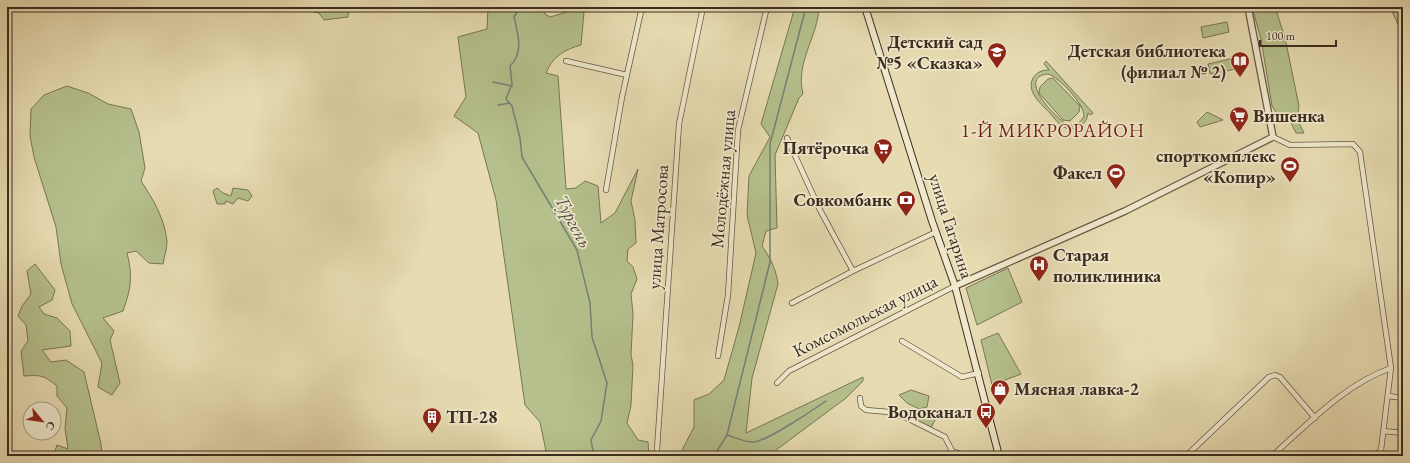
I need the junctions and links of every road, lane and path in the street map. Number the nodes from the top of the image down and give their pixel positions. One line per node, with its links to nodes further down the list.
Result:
1 (642, 7): 7 (street)
2 (703, 7): 26 (street, улица Матросова)
3 (767, 7): 16 (street, Молодёжная улица)
4 (865, 7): 11 (main road, улица Гагарина)
5 (1248, 7): 8 (street)
6 (566, 62): 7 (street)
7 (627, 75): 10 (street)
8 (1273, 137): 13 (street, Комсомольская улица); 17 (street)
9 (787, 138): 12 (street)
10 (606, 190)
11 (936, 232): 12 (street); 13 (main road, улица Гагарина)
12 (853, 271): 14 (street)
13 (955, 286): 18 (main road, улица Гагарина); 19 (street, Комсомольская улица)
14 (792, 303)
15 (902, 341): 18 (street)
16 (718, 356)
17 (1391, 368): 20 (street); 23 (street)
18 (978, 373): 29 (main road, улица Гагарина)
19 (777, 383)
20 (1388, 396): 22 (street); 24 (street)
21 (860, 398): 28 (street)
22 (1403, 398)
23 (1314, 418): 30 (street); 31 (street)
24 (1383, 431): 25 (street); 27 (street)
25 (1403, 433)
26 (657, 450)
27 (1381, 450): 32 (street); 33 (street)
28 (966, 456)
29 (999, 456)
30 (1186, 456)
31 (1272, 456)
32 (1375, 456)
33 (1382, 456)

